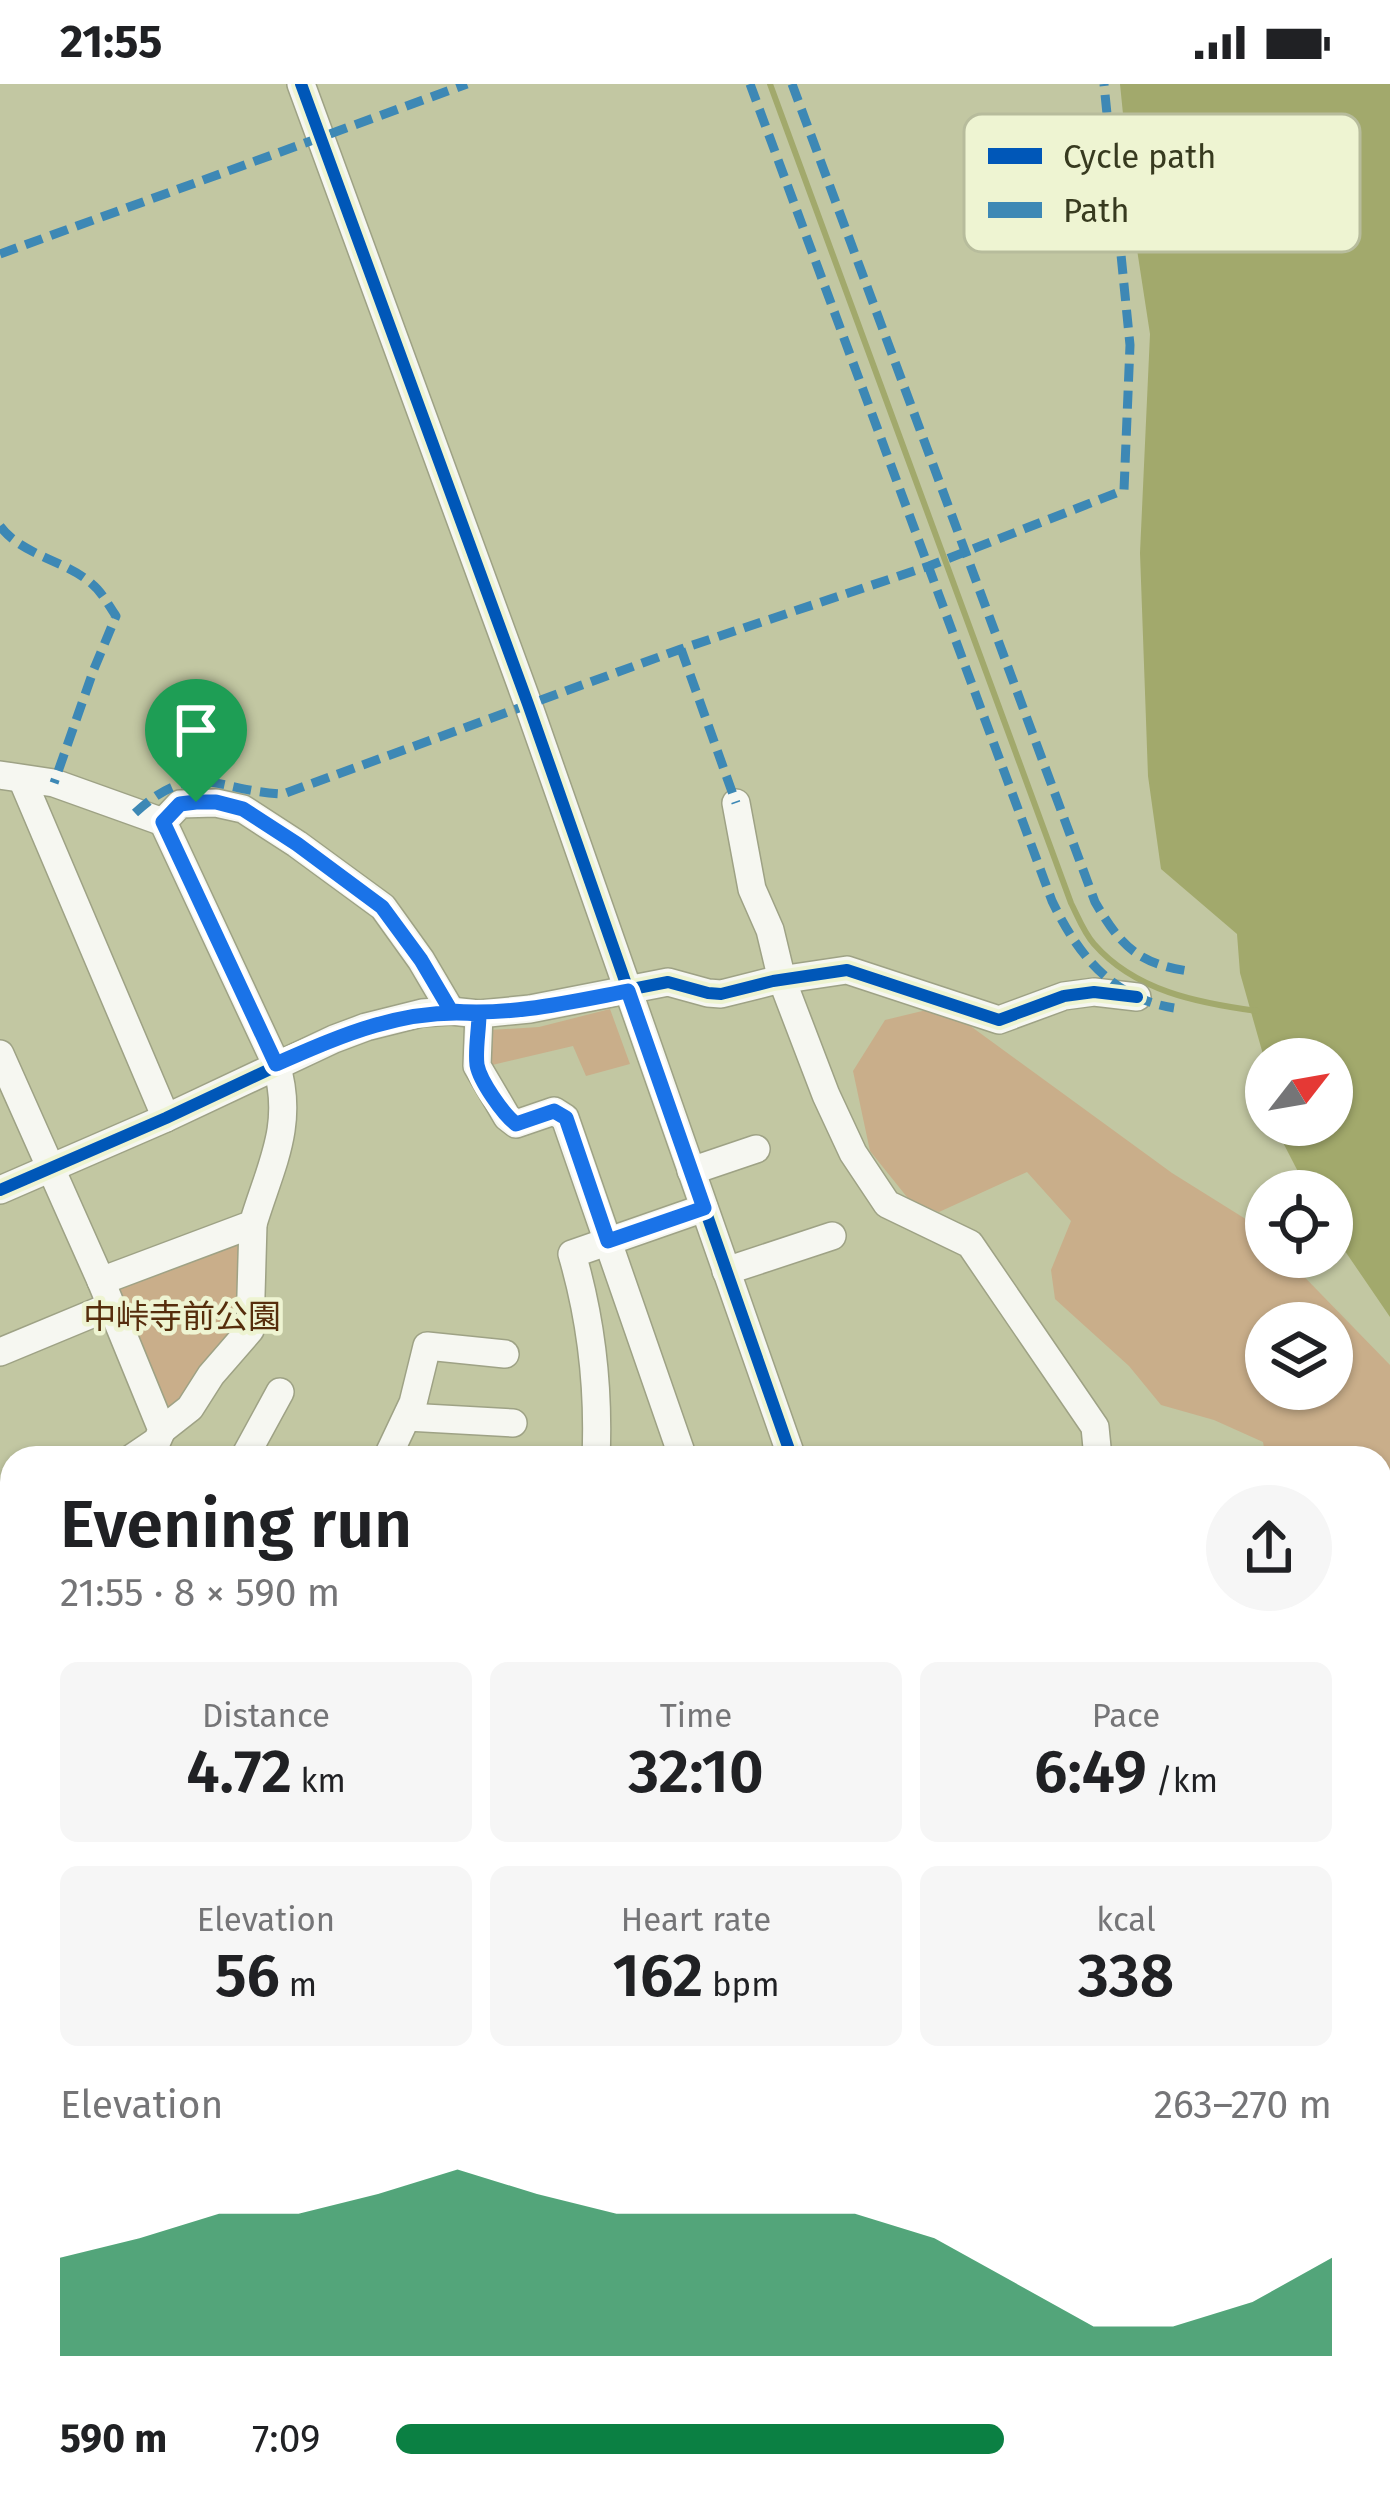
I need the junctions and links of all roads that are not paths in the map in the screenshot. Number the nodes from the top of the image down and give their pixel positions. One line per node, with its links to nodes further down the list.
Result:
1 (301, 84): 6 (street)
2 (11, 777): 4 (street); 11 (street)
3 (736, 803): 5 (street)
4 (163, 822): 8 (street); 10 (street)
5 (782, 980): 6 (street); 7 (street); 34 (street)
6 (628, 991): 8 (street); 14 (street)
7 (1137, 997)
8 (465, 1012): 10 (street); 19 (street)
9 (0, 1054): 13 (street)
10 (276, 1064): 11 (street); 17 (street)
11 (166, 1118): 13 (street)
12 (756, 1149): 14 (street)
13 (50, 1169): 15 (street); 21 (street)
14 (692, 1171): 16 (street)
15 (0, 1190)
16 (704, 1208): 19 (street); 20 (street)
17 (253, 1224): 21 (street); 27 (street)
18 (832, 1236): 20 (street)
19 (608, 1241): 31 (street); 32 (street)
20 (726, 1271): 33 (street)
21 (106, 1294): 22 (street); 27 (street)
22 (0, 1352)
23 (505, 1354): 25 (street)
24 (280, 1392): 29 (street)
25 (407, 1417): 26 (street); 30 (street)
26 (513, 1423)
27 (161, 1430): 28 (street)
28 (151, 1446)
29 (251, 1446)
30 (393, 1446)
31 (596, 1446)
32 (679, 1446)
33 (788, 1446)
34 (1097, 1446)

